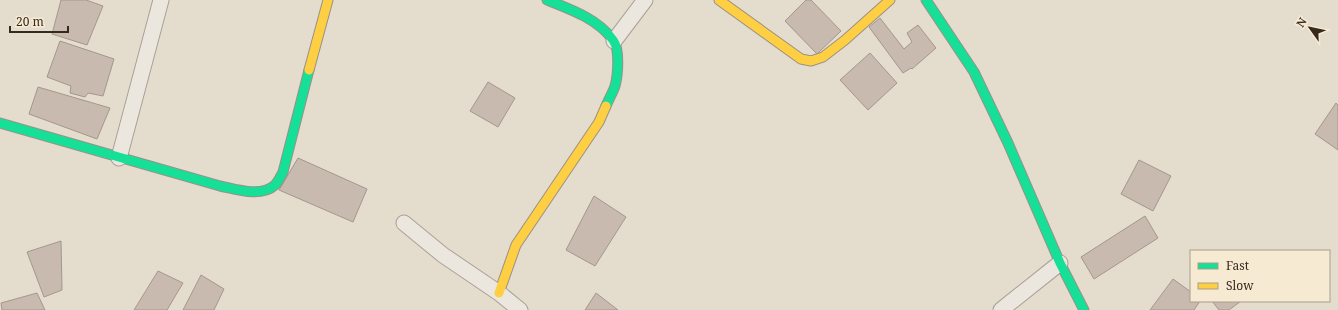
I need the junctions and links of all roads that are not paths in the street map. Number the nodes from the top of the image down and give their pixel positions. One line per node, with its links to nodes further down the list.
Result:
1 (161, 0): 10 (street)
2 (328, 0): 10 (street)
3 (547, 0): 8 (street)
4 (645, 0): 8 (street)
5 (719, 0): 6 (street)
6 (890, 0)
7 (926, 0): 12 (street)
8 (614, 41): 13 (street)
9 (0, 123): 10 (street)
10 (119, 158)
11 (404, 223): 13 (street)
12 (1060, 263): 15 (street); 16 (street)
13 (499, 293): 14 (street)
14 (520, 310)
15 (1001, 310)
16 (1084, 310)

